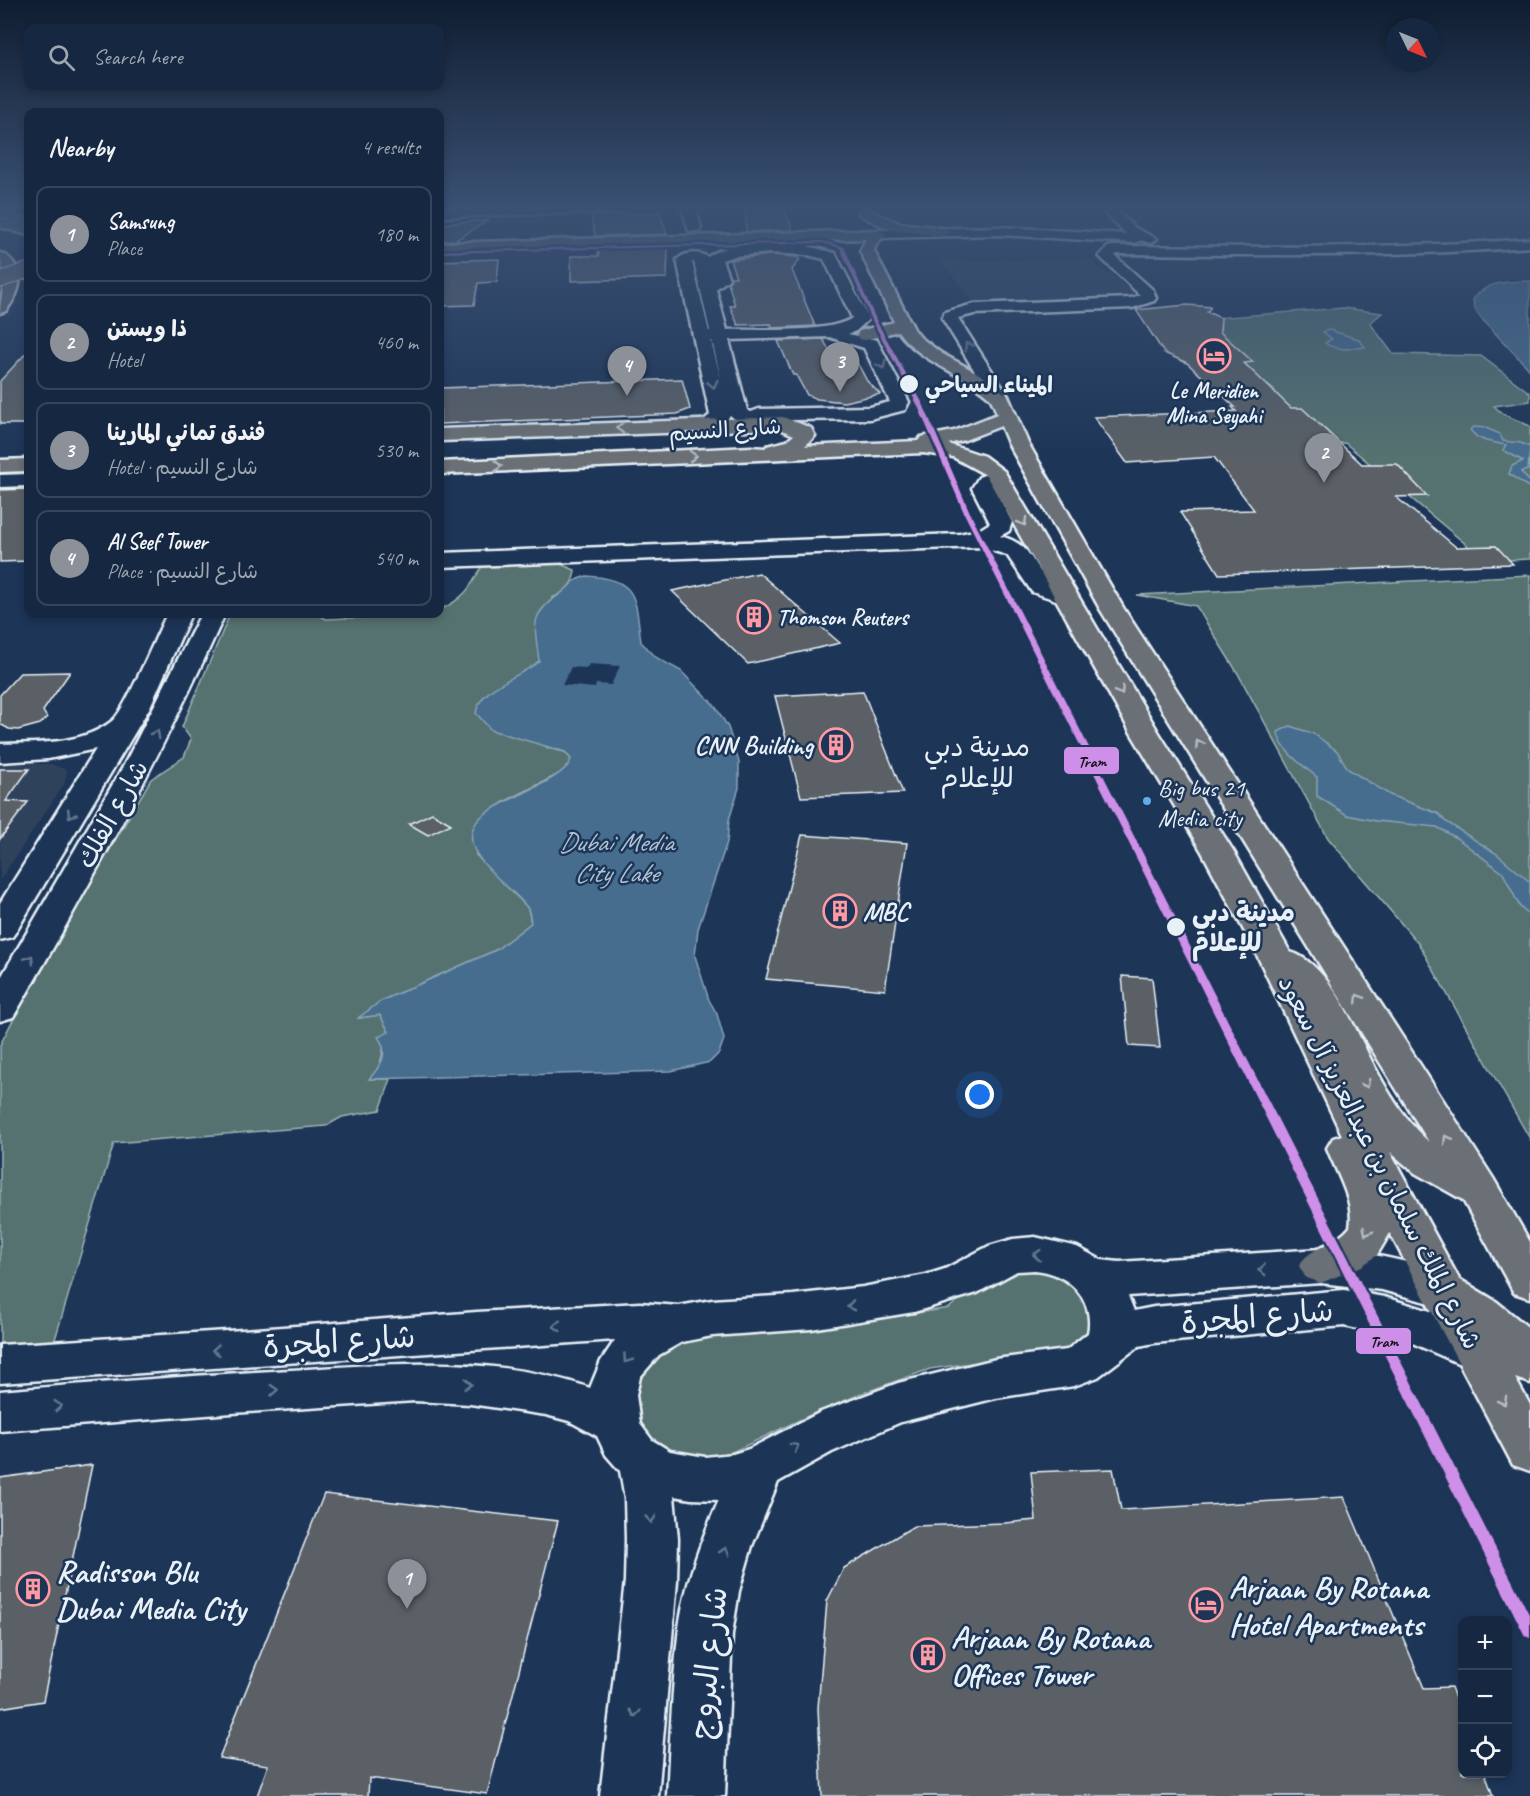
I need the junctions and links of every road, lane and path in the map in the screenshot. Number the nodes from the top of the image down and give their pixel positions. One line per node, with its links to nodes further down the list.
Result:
1 (10, 292): 7 (main road)
2 (696, 292): 12 (street)
3 (708, 292): 12 (street)
4 (848, 292): 9 (street)
5 (887, 292): 8 (main road)
6 (1145, 292): 14 (street, one-way to 6)
7 (0, 308)
8 (903, 325): 11 (main road); 14 (main road)
9 (828, 334): 10 (street); 11 (street); 13 (street, one-way to 13)
10 (794, 335): 12 (street); 12 (street)
11 (865, 335)
12 (714, 338): 13 (street); 16 (street, one-way to 16)
13 (733, 389): 15 (street)
14 (1004, 406): 19 (main road, شارع النسيم); 42 (main road, شارع الملك سلمان بن عبدالعزيز آل سعود, one-way to 14)
15 (783, 423): 16 (main road, شارع النسيم); 19 (main road)
16 (708, 425): 17 (main road, شارع النسيم, one-way to 17)
17 (444, 435)
18 (24, 450): 20 (main road)
19 (774, 450): 21 (main road, شارع النسيم)
20 (0, 451)
21 (729, 456): 26 (main road, شارع النسيم, one-way to 21); 27 (main road)
22 (24, 457): 23 (main road)
23 (0, 458)
24 (24, 465): 25 (main road)
25 (0, 466)
26 (444, 468)
27 (995, 473): 30 (street); 32 (main road, شارع الملك سلمان بن عبدالعزيز آل سعود, one-way to 32)
28 (24, 480): 29 (street)
29 (0, 481)
30 (966, 539): 31 (street); 32 (street)
31 (444, 560)
32 (1065, 596): 39 (main road, شارع الملك سلمان بن عبدالعزيز آل سعود, one-way to 39)
33 (177, 618): 35 (street, شارع الفلك)
34 (211, 618): 40 (street, شارع الفلك, one-way to 34)
35 (123, 728): 36 (street); 37 (street, شارع الفلك)
36 (9, 753): 37 (street)
37 (91, 780): 38 (street, شارع الفلك, one-way to 38)
38 (0, 930)
39 (1273, 953): 41 (main road, شارع الملك سلمان بن عبدالعزيز آل سعود); 42 (main road, one-way to 42)
40 (0, 1009)
41 (1335, 1078): 43 (main road, one-way to 43); 46 (main road, شارع الملك سلمان بن عبدالعزيز آل سعود)
42 (1478, 1189): 45 (main road, شارع الملك سلمان بن عبدالعزيز آل سعود)
43 (1321, 1266): 44 (street, شارع المجرة, one-way to 44); 46 (street, شارع المجرة)
44 (1091, 1275): 47 (street, one-way to 47); 48 (street)
45 (1530, 1281)
46 (1441, 1289): 49 (main road, شارع الملك سلمان بن عبدالعزيز آل سعود); 51 (main road)
47 (678, 1324): 50 (street, شارع المجرة, one-way to 50); 53 (street, one-way to 53)
48 (1107, 1344): 49 (street, شارع المجرة); 55 (street, شارع المجرة, one-way to 48)
49 (1476, 1352): 54 (main road, شارع الملك سلمان بن عبدالعزيز آل سعود, one-way to 54)
50 (0, 1364)
51 (1530, 1364)
52 (0, 1411): 53 (street, شارع المجرة, one-way to 53)
53 (628, 1441): 55 (street, شارع المجرة); 56 (street, one-way to 56)
54 (1530, 1450)
55 (762, 1467): 57 (street, شارع البروج, one-way to 55)
56 (628, 1796)
57 (696, 1796)

